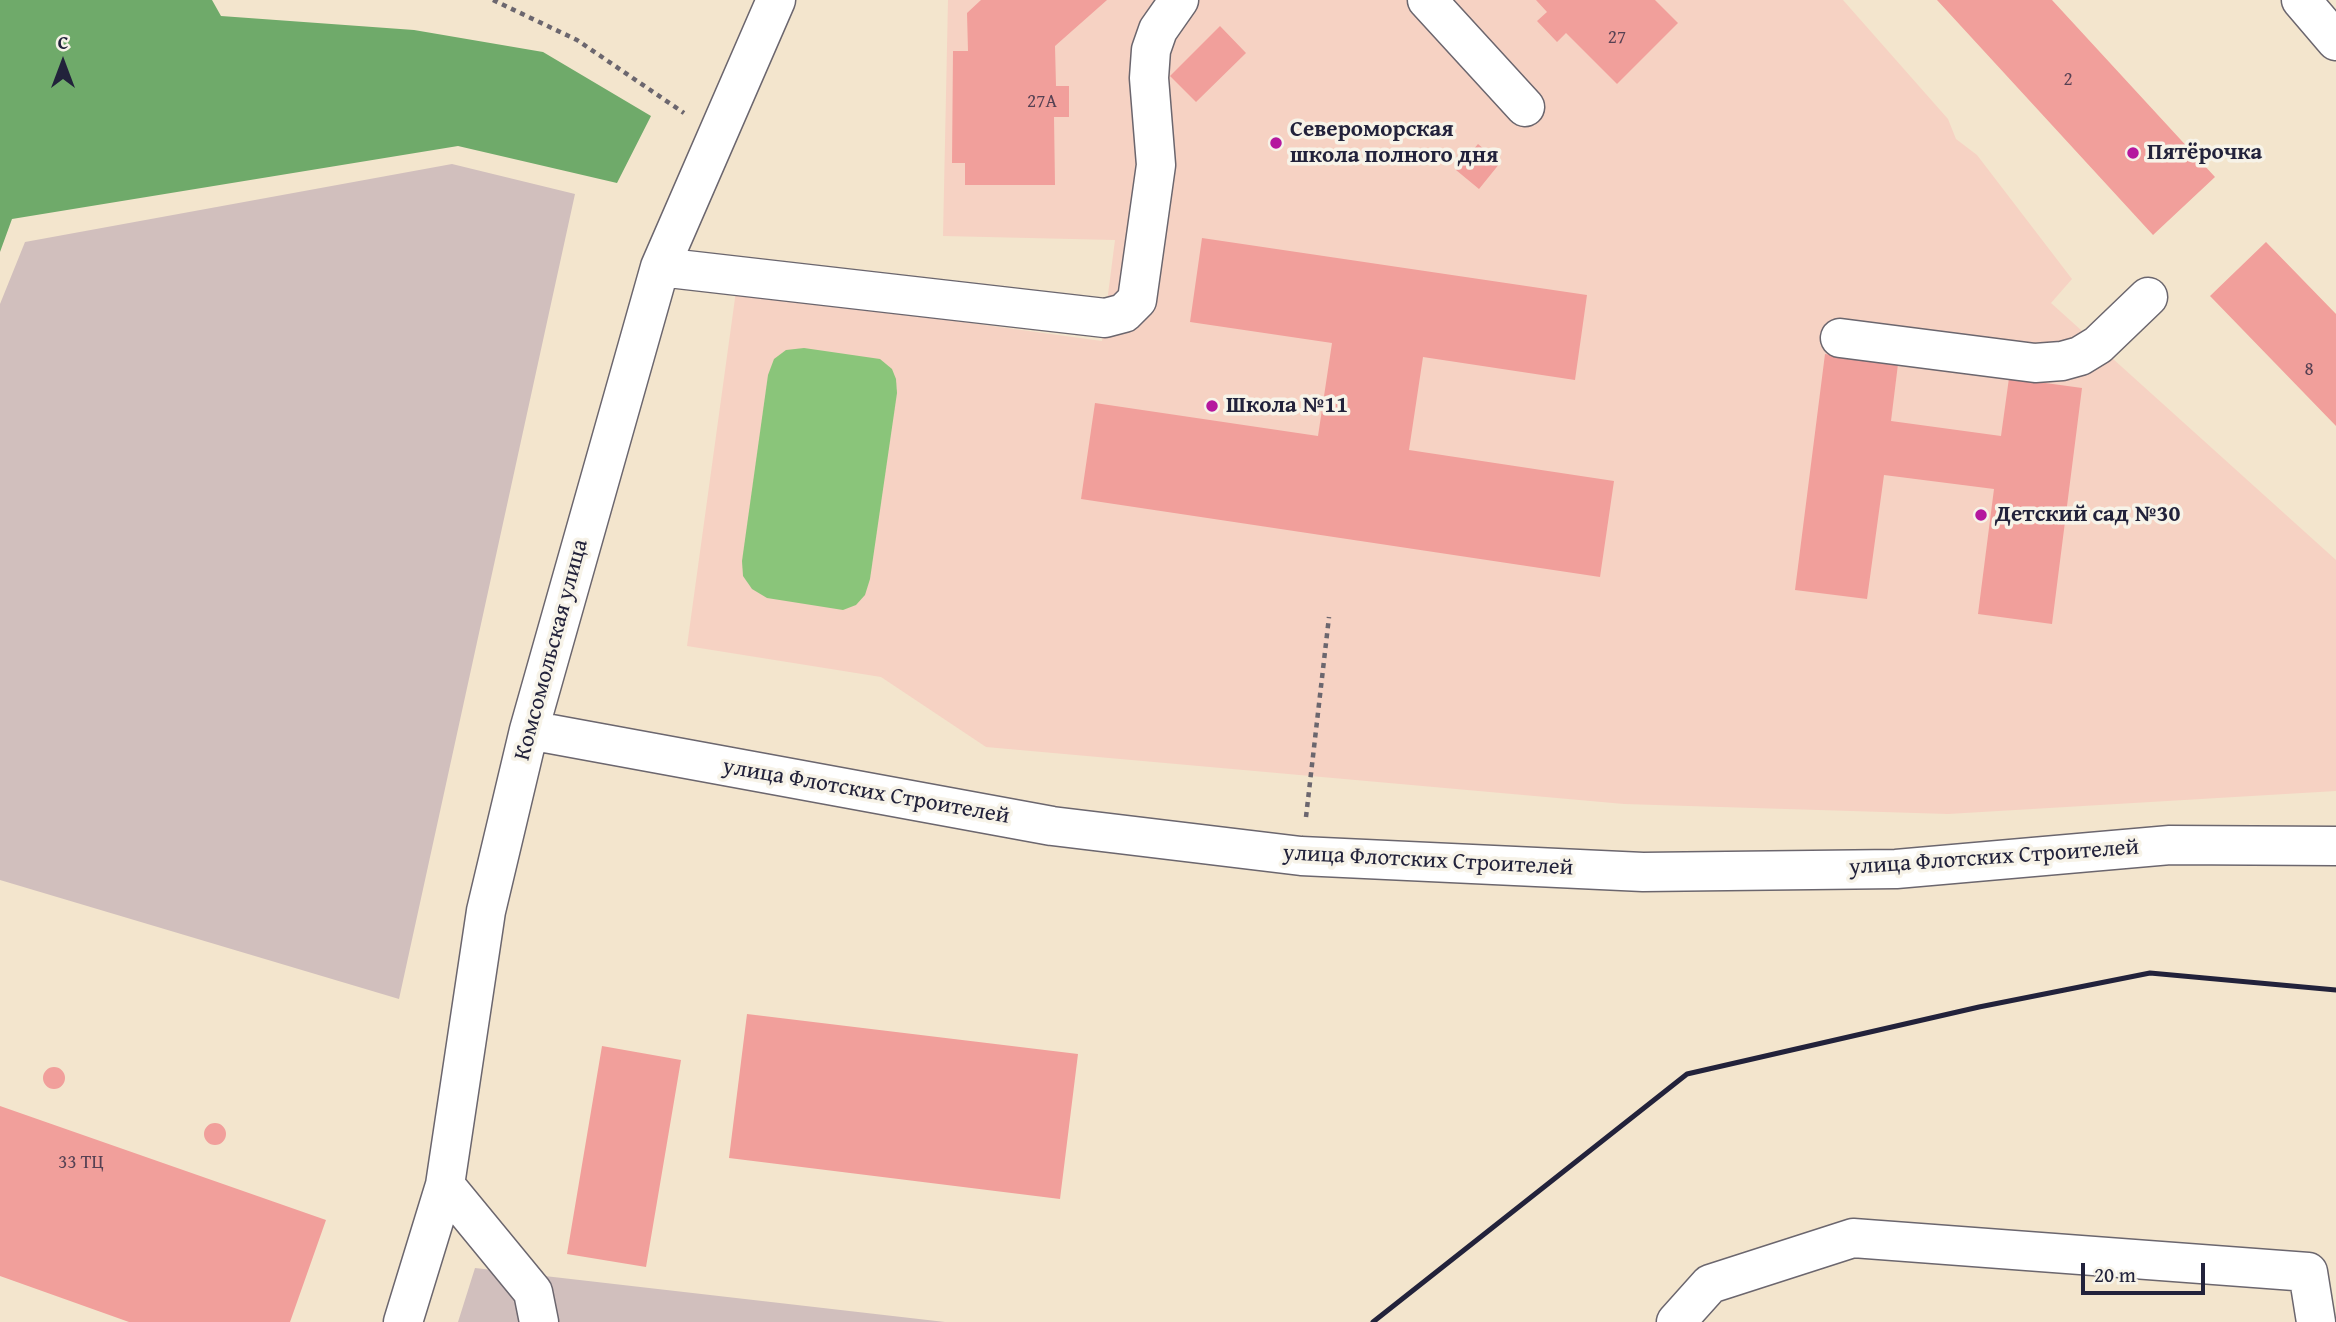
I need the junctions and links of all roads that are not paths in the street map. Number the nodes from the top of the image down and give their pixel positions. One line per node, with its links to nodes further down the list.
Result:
1 (776, 0): 7 (street, Комсомольская улица)
2 (1180, 0): 7 (street)
3 (1427, 0): 6 (street)
4 (2301, 0): 5 (street)
5 (2336, 41)
6 (1525, 107)
7 (660, 267): 10 (street, Комсомольская улица)
8 (2148, 297): 9 (street)
9 (1840, 338)
10 (529, 730): 11 (street, улица Флотских Строителей); 12 (street, Комсомольская улица)
11 (2336, 846)
12 (445, 1185): 13 (street, Комсомольская улица); 14 (street)
13 (403, 1322)
14 (539, 1322)
15 (1676, 1322): 16 (street)
16 (2316, 1322)

